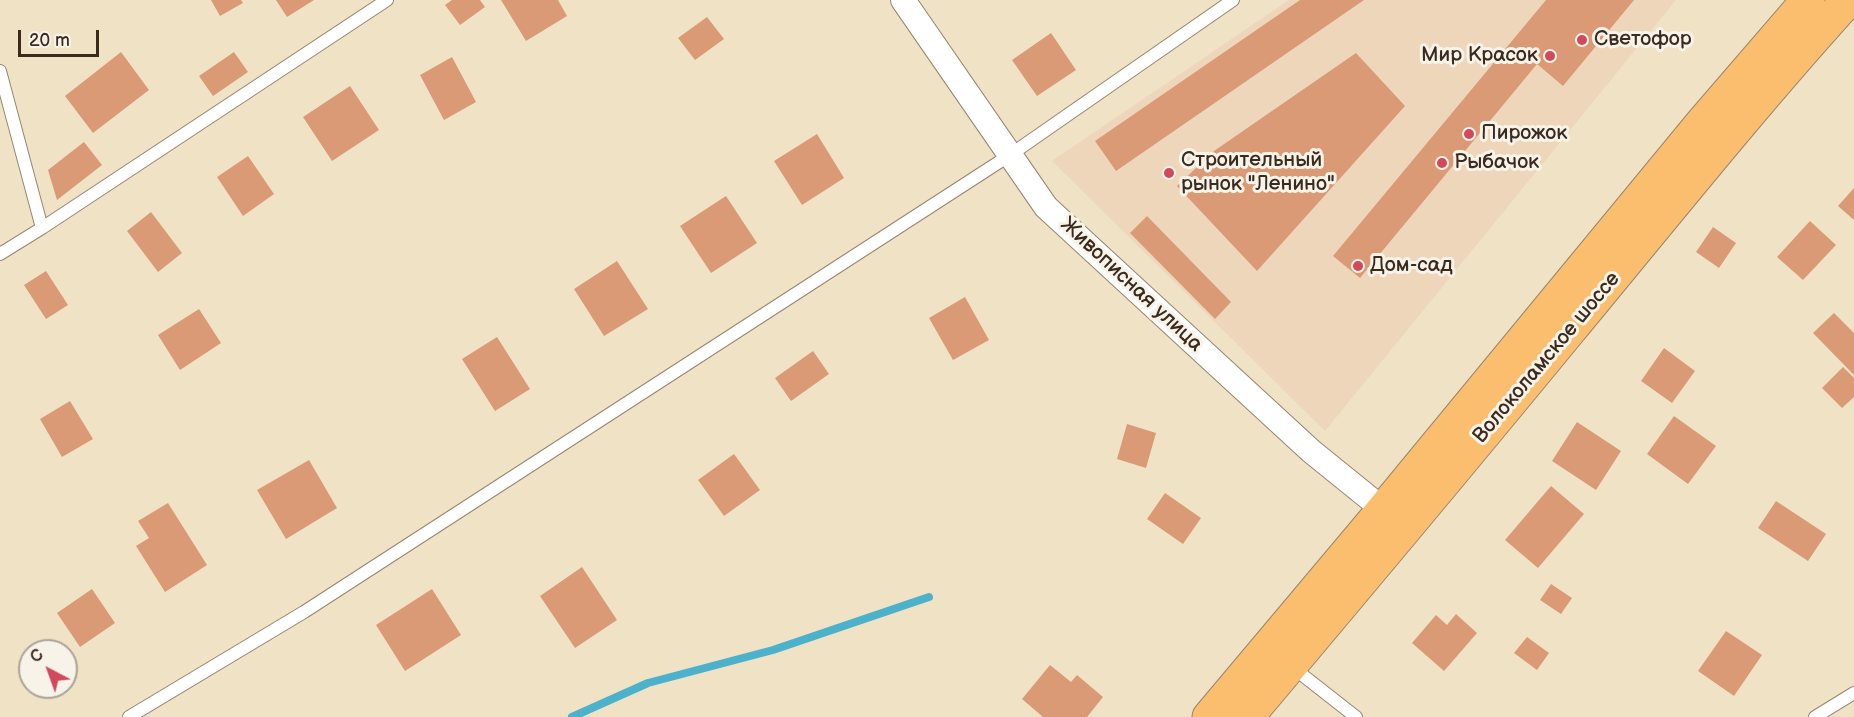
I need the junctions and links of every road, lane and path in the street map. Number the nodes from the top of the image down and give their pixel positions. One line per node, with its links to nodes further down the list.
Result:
1 (387, 0): 8 (lane)
2 (903, 0): 7 (street, Живописная улица)
3 (1233, 0): 7 (lane)
4 (1808, 0): 10 (main road, Волоколамское шоссе)
5 (1848, 0): 10 (main road, Волоколамское шоссе)
6 (0, 71): 8 (lane)
7 (1010, 155): 10 (street, Живописная улица); 13 (lane)
8 (42, 228): 9 (lane)
9 (0, 254)
10 (1395, 519): 11 (main road, Волоколамское шоссе); 14 (main road, Волоколамское шоссе)
11 (1290, 665): 15 (main road, Волоколамское шоссе); 16 (lane)
12 (1854, 693): 17 (lane)
13 (129, 717)
14 (1209, 717)
15 (1247, 717)
16 (1356, 717)
17 (1815, 717)

